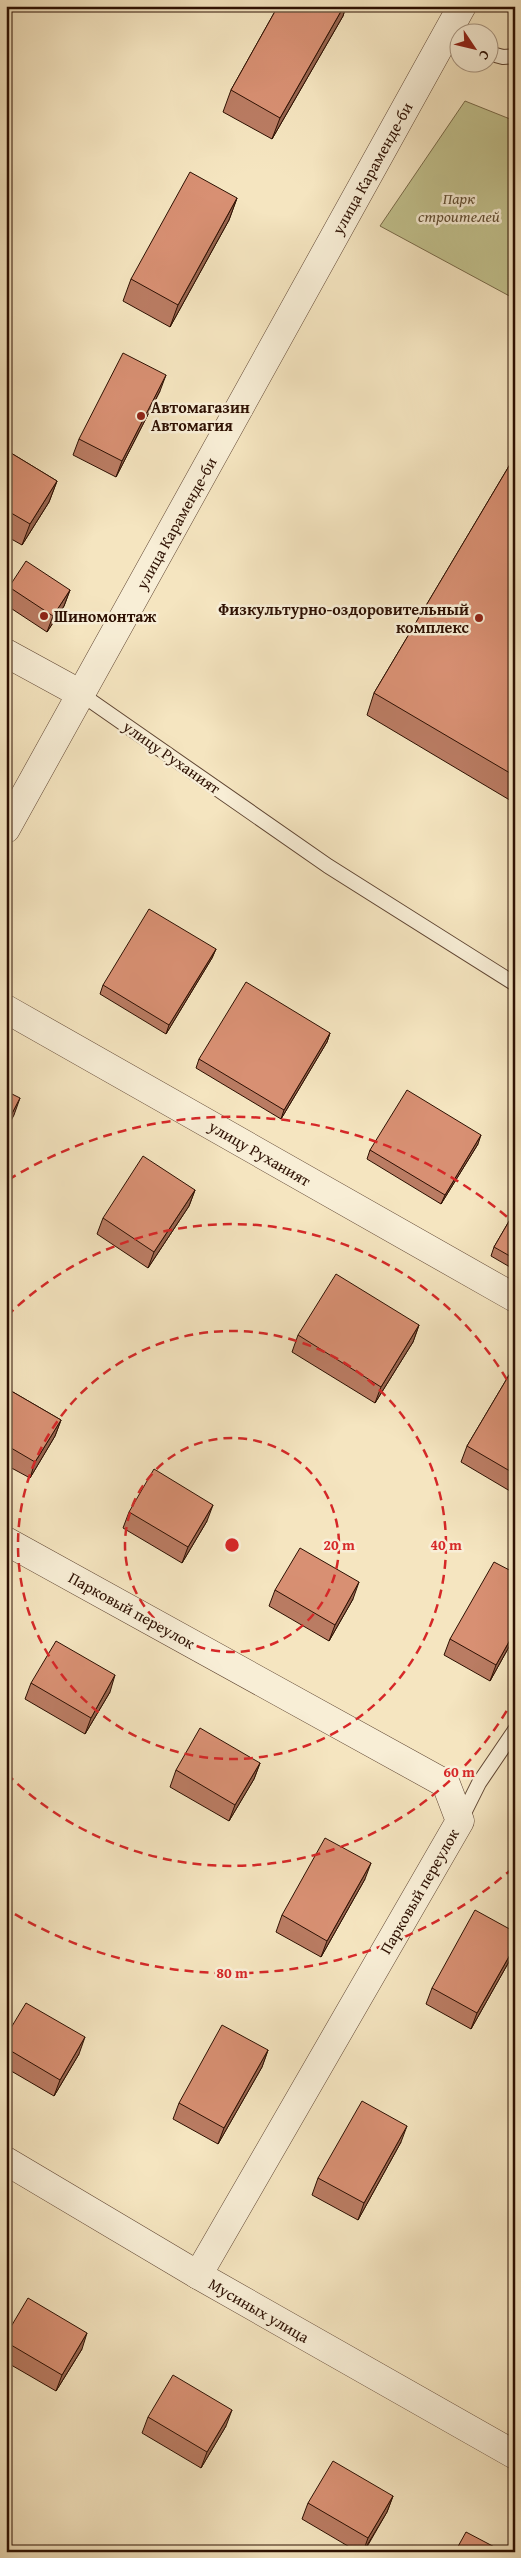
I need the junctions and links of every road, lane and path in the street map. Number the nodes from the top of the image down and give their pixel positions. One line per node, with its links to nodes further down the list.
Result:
1 (462, 6): 2 (street, улица Караменде-би)
2 (457, 22)
3 (448, 47): 7 (street, улица Караменде-би)
4 (498, 56): 5 (lane)
5 (515, 56)
6 (6, 654): 7 (street)
7 (81, 694): 8 (street, улица Караменде-би); 9 (lane, улицу Руханият)
8 (6, 829)
9 (515, 984)
10 (6, 1009): 11 (street, улицу Руханият)
11 (515, 1298)
12 (6, 1541): 14 (street, Парковый переулок)
13 (515, 1730): 14 (lane)
14 (460, 1821): 16 (street, Парковый переулок)
15 (6, 2161): 16 (street, Мусиных улица)
16 (198, 2275): 17 (street, Мусиных улица)
17 (515, 2455)

